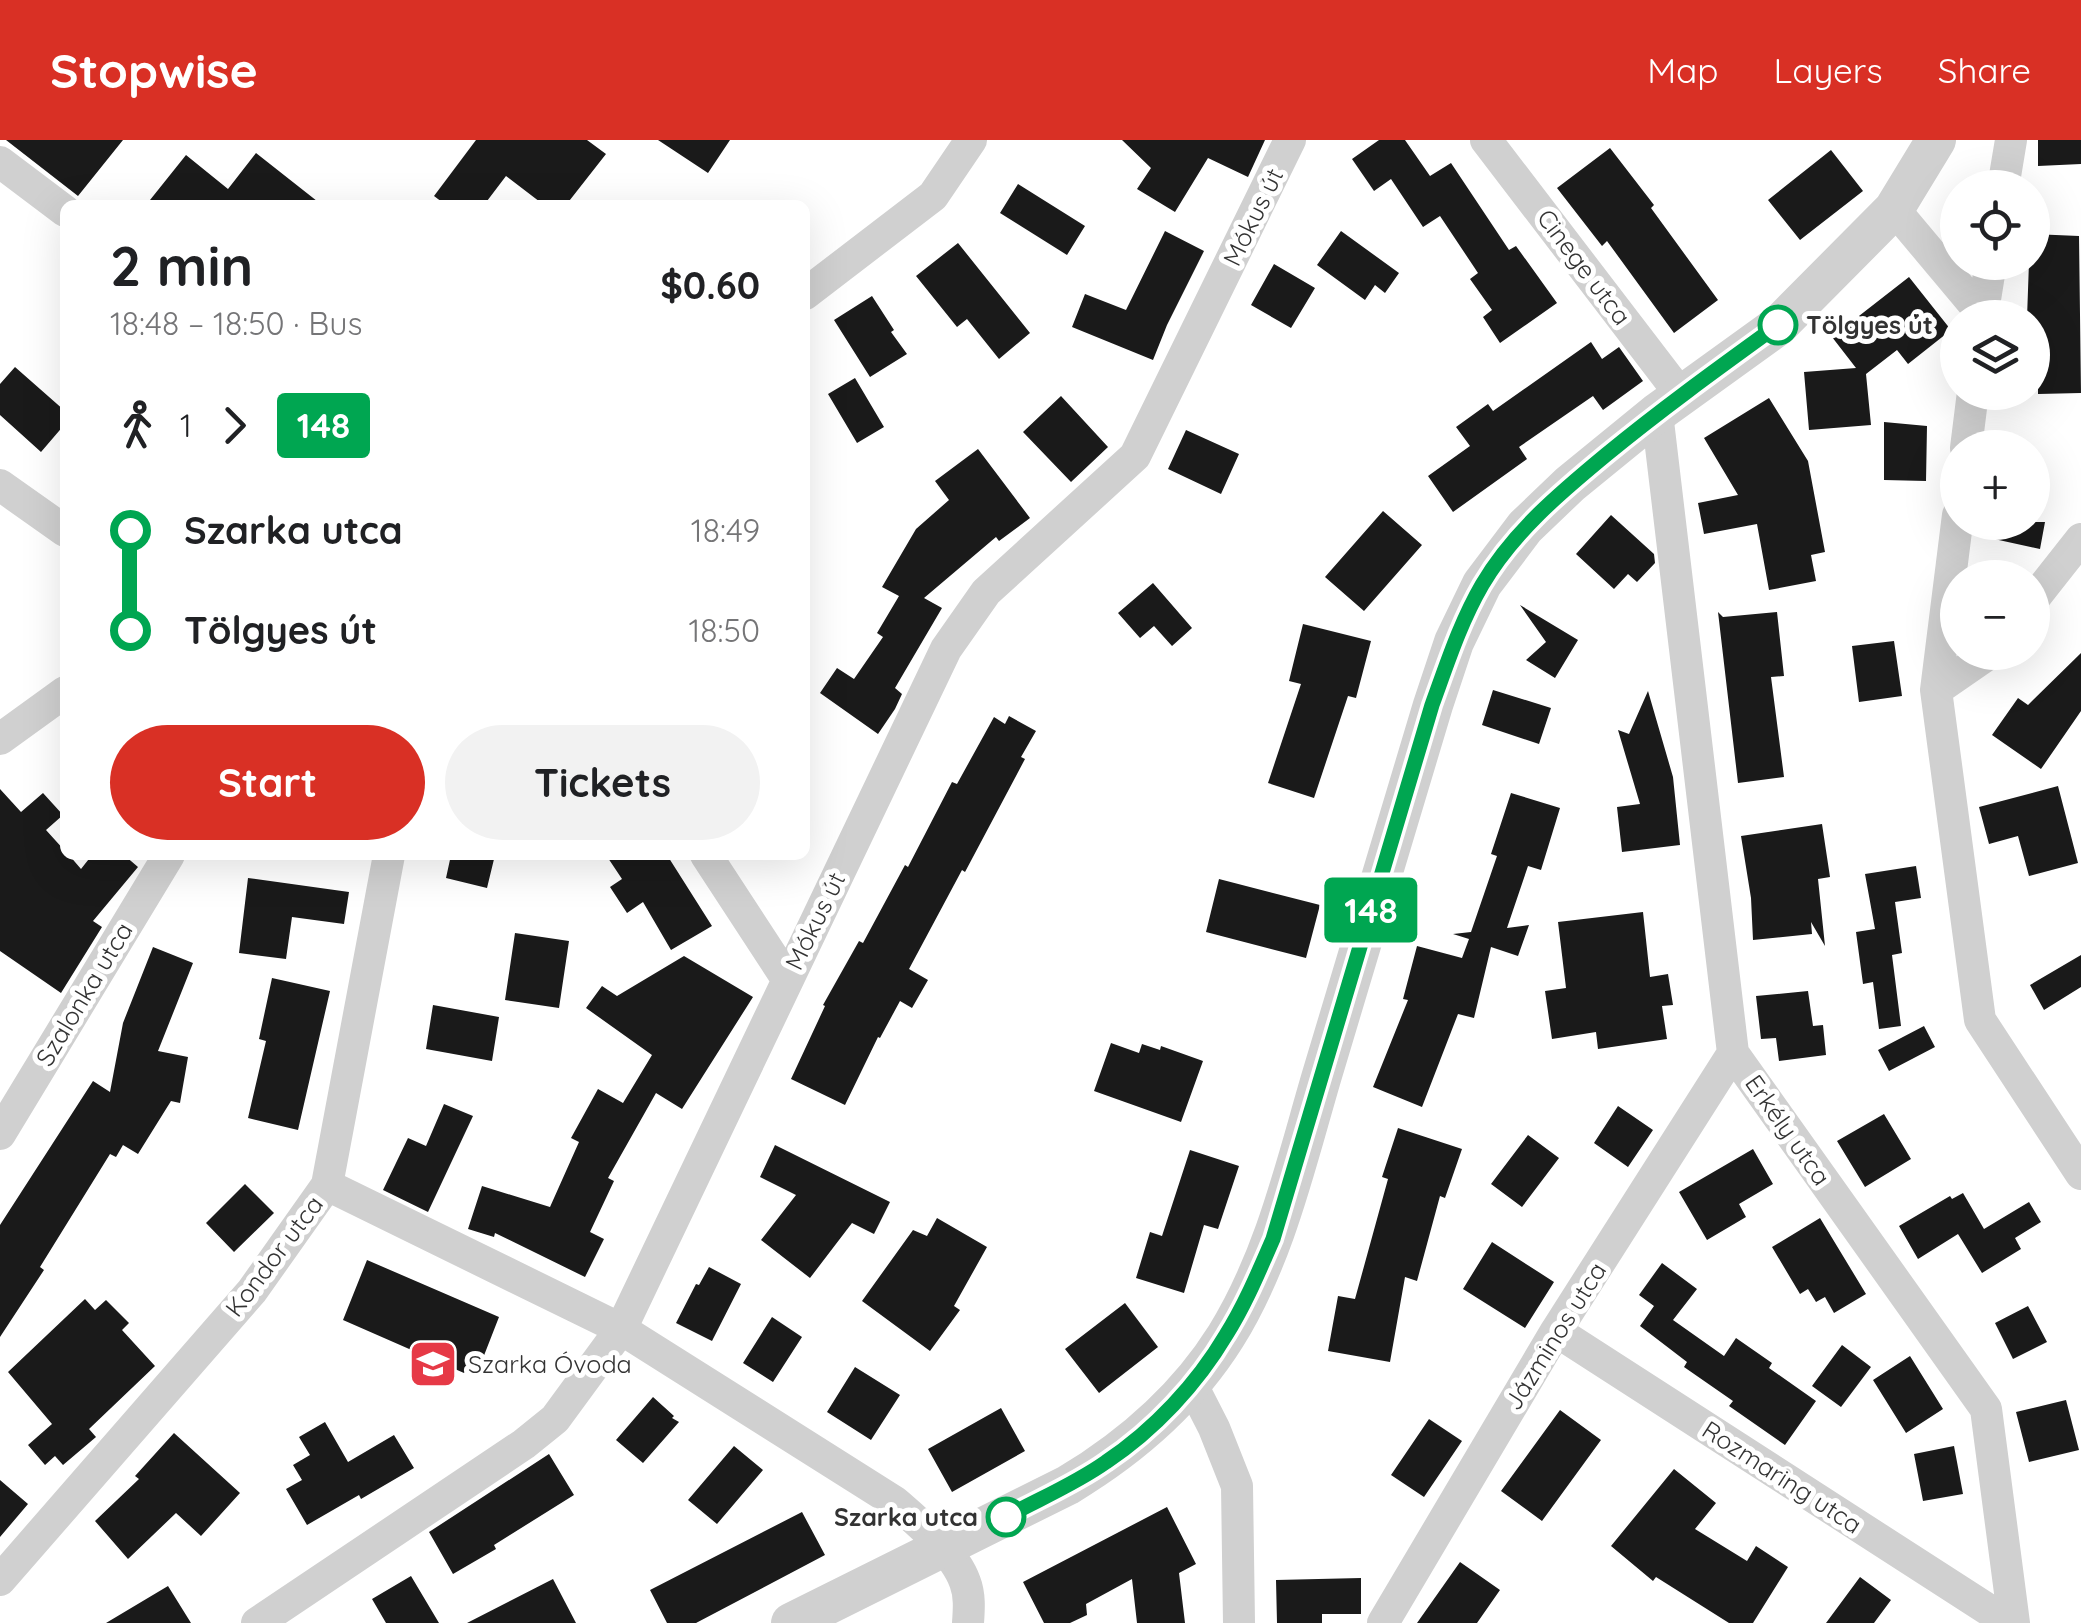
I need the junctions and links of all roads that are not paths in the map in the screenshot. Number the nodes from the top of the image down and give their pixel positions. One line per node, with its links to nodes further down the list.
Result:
1 (971, 140): 10 (street)
2 (1290, 140): 25 (street, Mókus út)
3 (1486, 140): 12 (street, Cinege utca)
4 (1936, 140): 9 (street)
5 (2011, 140): 7 (street)
6 (0, 162): 8 (street)
7 (2006, 170)
8 (60, 207)
9 (1894, 208): 11 (street); 12 (street)
10 (810, 290)
11 (1969, 300)
12 (1669, 404): 26 (street, Erkély utca); 32 (street)
13 (0, 485): 14 (street)
14 (60, 527)
15 (2081, 539): 17 (street)
16 (1955, 540): 19 (street)
17 (2050, 578)
18 (1965, 670): 19 (street)
19 (1936, 690): 28 (street)
20 (60, 696): 21 (street)
21 (0, 739)
22 (166, 860): 27 (street, Szalonka utca)
23 (388, 860): 29 (street, Kondor utca)
24 (709, 860): 25 (street)
25 (787, 980): 30 (street, Mókus út)
26 (1733, 1053): 31 (street, Jázminos utca); 40 (street, Erkély utca)
27 (0, 1134)
28 (2081, 1174)
29 (327, 1185): 30 (street); 34 (street, Kondor utca)
30 (621, 1330): 33 (street); 35 (street, Mókus út)
31 (1556, 1331): 39 (street, Jázminos utca); 40 (street, Rozmaring utca)
32 (1192, 1385): 33 (street); 38 (street)
33 (943, 1548): 36 (street); 37 (street)
34 (0, 1580)
35 (256, 1623)
36 (791, 1623)
37 (968, 1623)
38 (1240, 1623)
39 (1383, 1623)
40 (2011, 1623)

